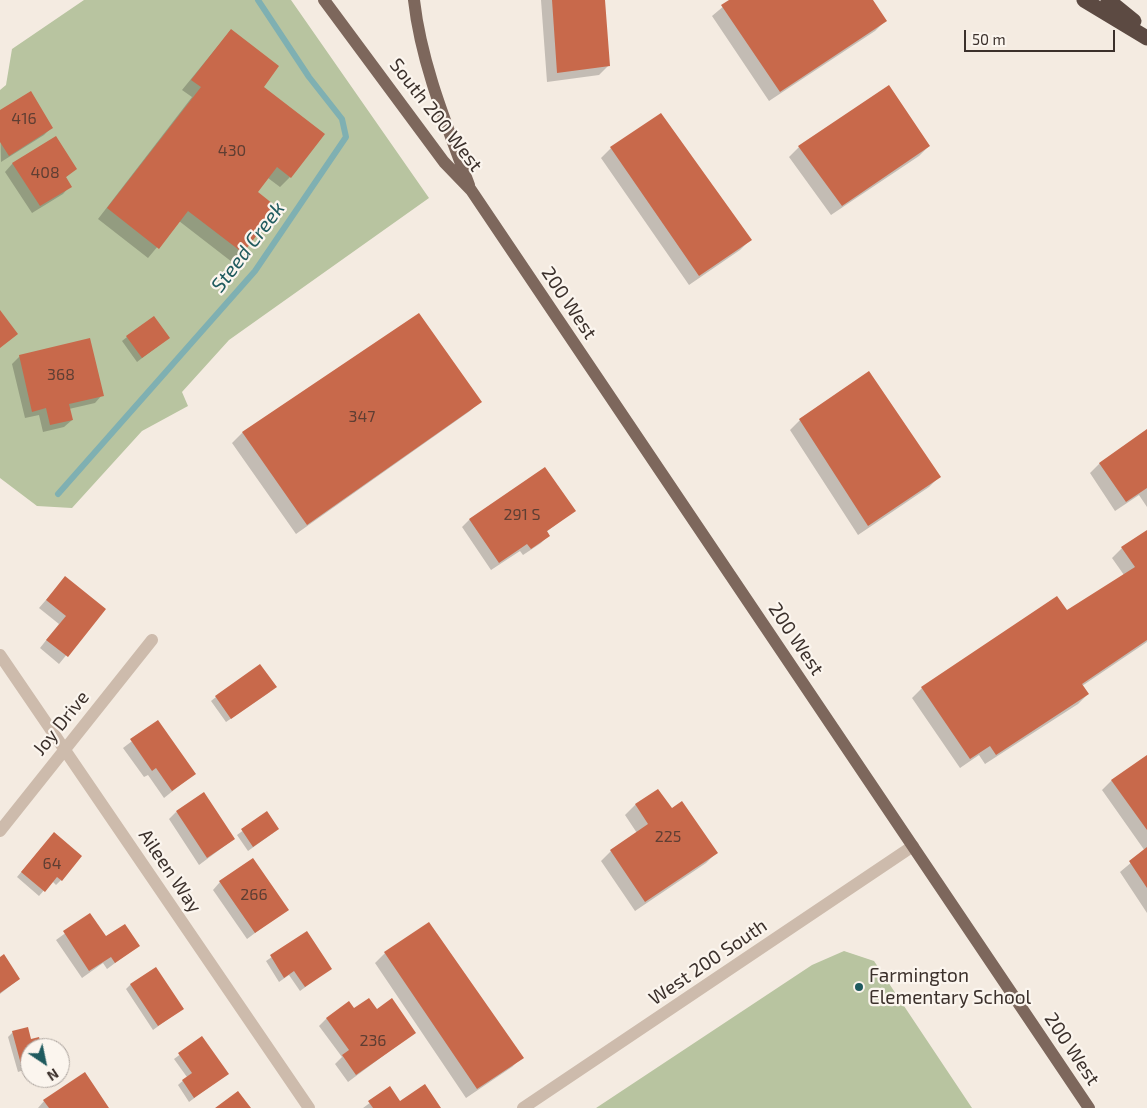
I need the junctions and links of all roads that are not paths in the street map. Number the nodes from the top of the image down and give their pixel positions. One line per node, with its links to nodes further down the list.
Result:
1 (324, 0): 7 (main road, South 200 West)
2 (414, 0): 7 (main road, South 200 West)
3 (1084, 0): 6 (highway)
4 (1108, 0): 5 (highway)
5 (1147, 31)
6 (1147, 38)
7 (471, 190): 12 (main road, 200 West)
8 (152, 640): 10 (street, Joy Drive)
9 (0, 655): 10 (street, Aileen Way)
10 (64, 749): 11 (street, Joy Drive); 13 (street, Aileen Way)
11 (0, 831)
12 (913, 846): 14 (street, West 200 South); 15 (main road, 200 West)
13 (309, 1108)
14 (523, 1108)
15 (1089, 1108)

